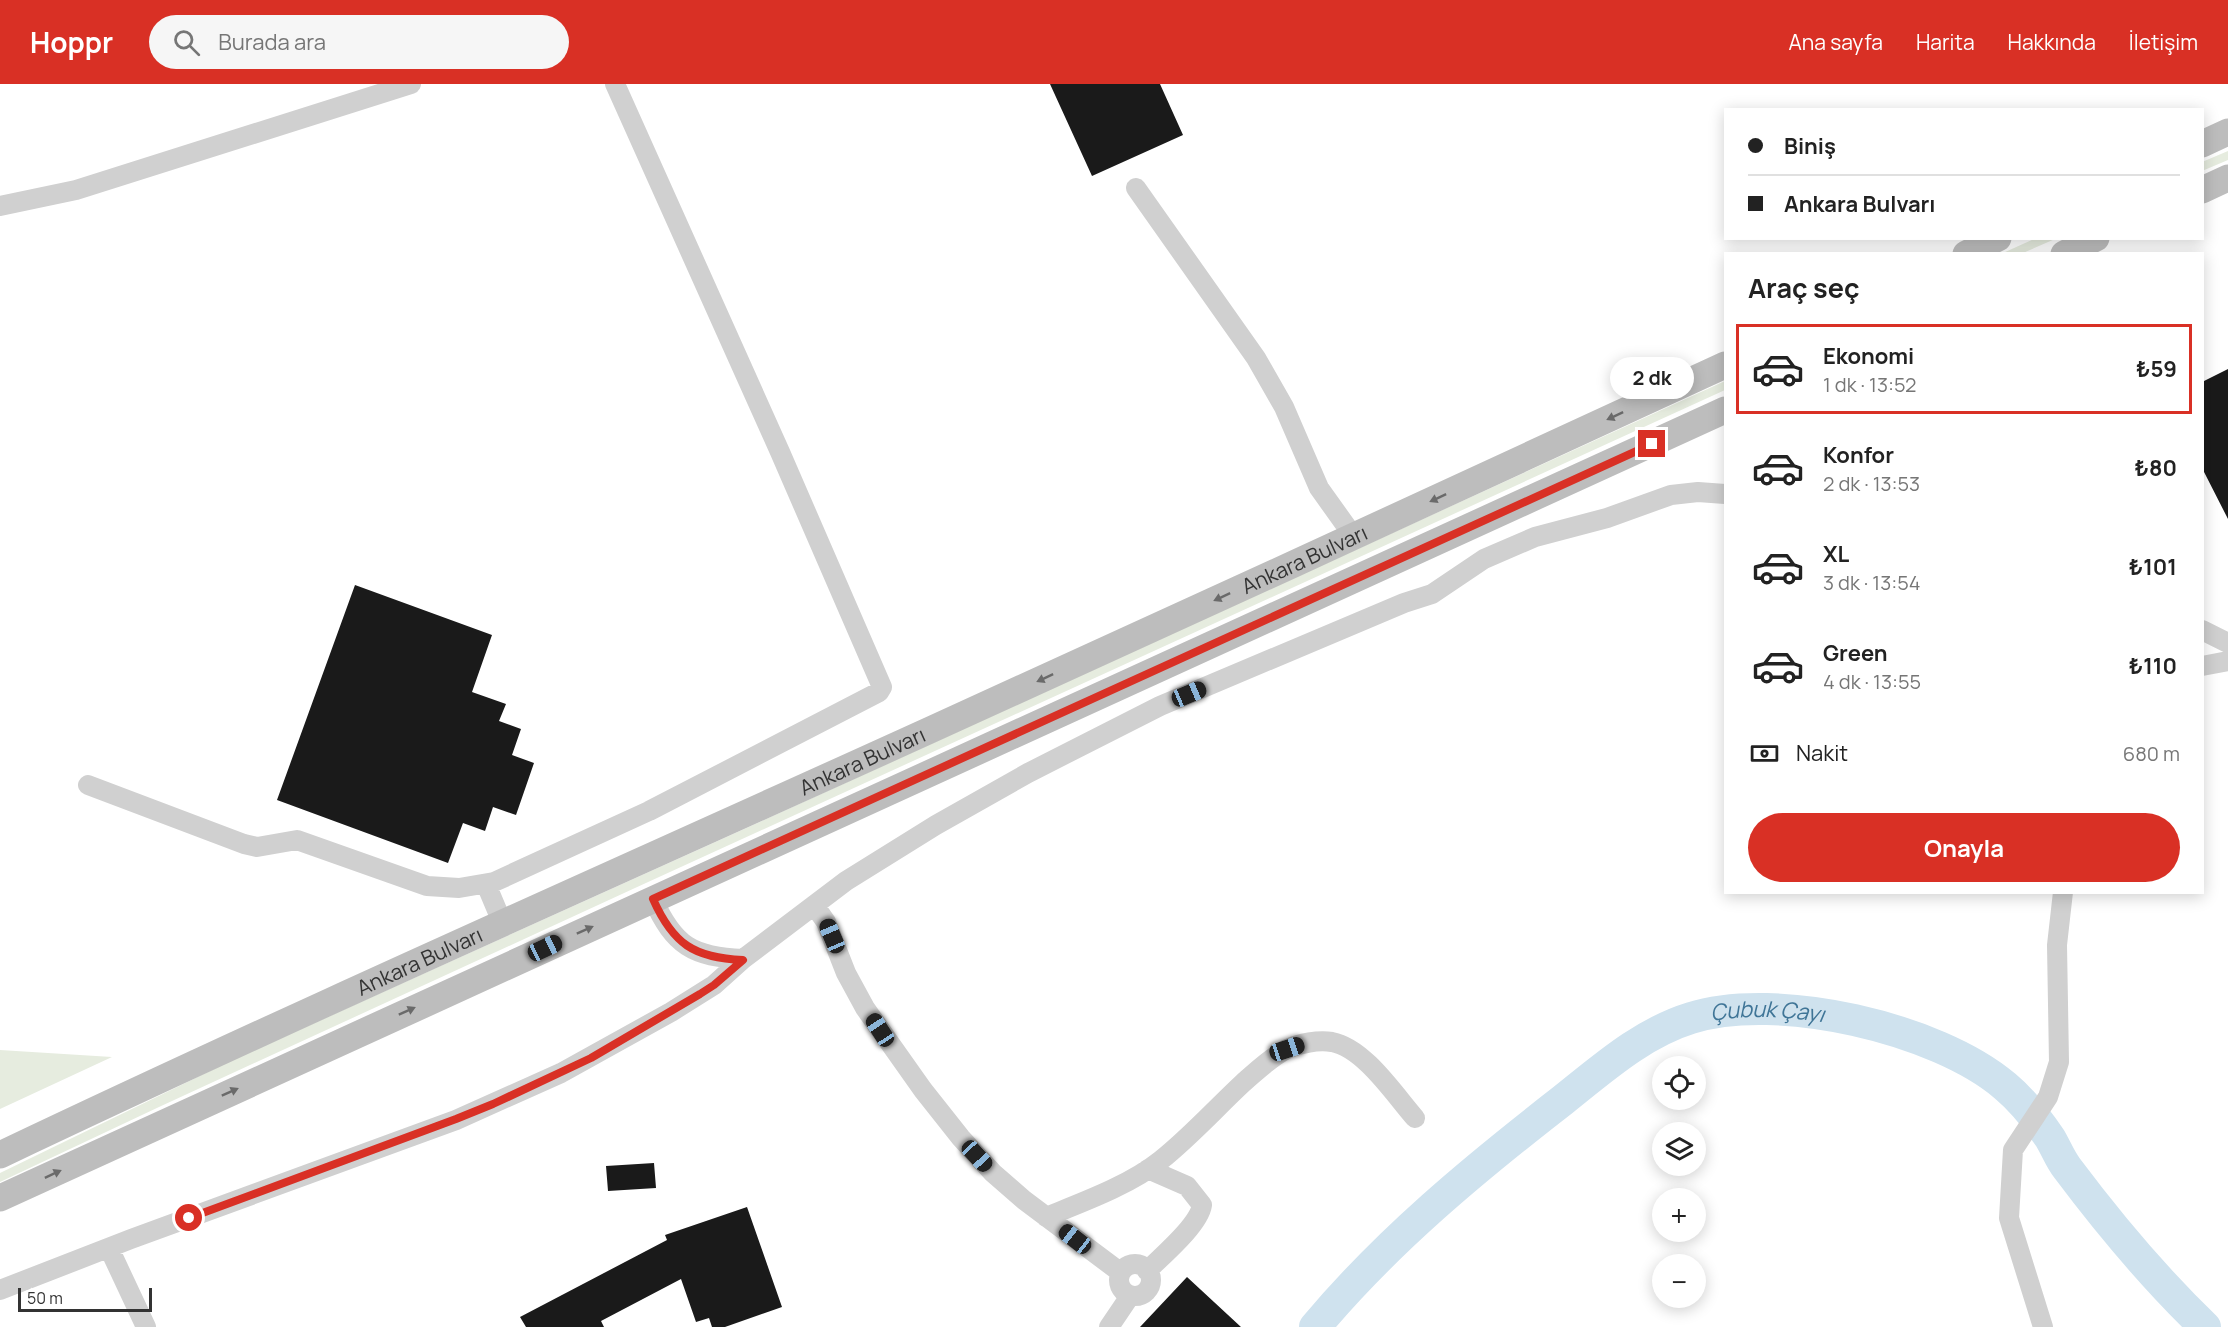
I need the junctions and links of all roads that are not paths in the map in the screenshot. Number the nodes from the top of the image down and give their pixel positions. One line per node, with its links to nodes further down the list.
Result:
1 (411, 84): 8 (street)
2 (615, 84): 22 (street)
3 (2228, 132): 4 (main road)
4 (2204, 143)
5 (2228, 177): 7 (main road)
6 (1136, 188): 16 (street)
7 (2204, 189)
8 (0, 206)
9 (1994, 240): 11 (main road)
10 (2092, 240): 12 (main road)
11 (1970, 252)
12 (2068, 252)
13 (1724, 365): 16 (main road, Ankara Bulvarı, one-way to 16)
14 (1724, 410): 24 (main road, Ankara Bulvarı)
15 (1724, 494): 25 (street)
16 (1354, 537): 26 (main road, Ankara Bulvarı, one-way to 26)
17 (2204, 631): 18 (street)
18 (2228, 644)
19 (2228, 661): 20 (street)
20 (2204, 666)
21 (88, 785): 22 (street)
22 (486, 884): 26 (street)
23 (2063, 894): 40 (street)
24 (653, 899): 27 (street); 31 (main road, Ankara Bulvarı, one-way to 24)
25 (812, 907): 27 (street); 32 (street)
26 (502, 922): 29 (main road, Ankara Bulvarı)
27 (743, 960): 33 (street)
28 (1415, 1118): 30 (street)
29 (0, 1155)
30 (1148, 1169): 32 (street); 34 (street)
31 (0, 1198)
32 (1046, 1217): 35 (street)
33 (109, 1248): 36 (street); 38 (street)
34 (1147, 1271): 35 (street); 37 (street)
35 (1120, 1272): 37 (street)
36 (0, 1290)
37 (1130, 1296): 39 (street)
38 (146, 1327)
39 (1109, 1327)
40 (2043, 1327)

